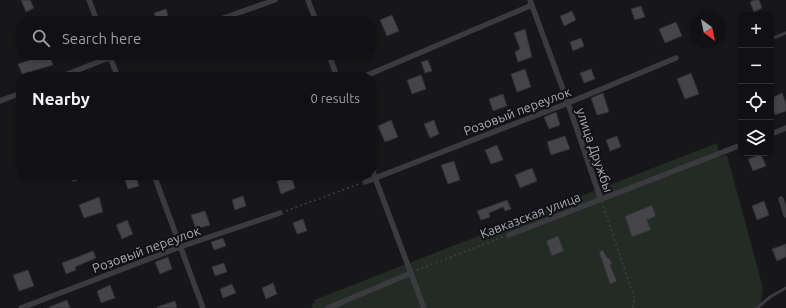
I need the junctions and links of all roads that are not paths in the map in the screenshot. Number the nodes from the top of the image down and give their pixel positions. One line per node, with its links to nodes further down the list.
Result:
1 (89, 0): 5 (street)
2 (275, 0): 6 (street)
3 (308, 0): 7 (street)
4 (531, 3): 17 (street); 20 (street, улица Дружбы)
5 (94, 16)
6 (229, 16)
7 (314, 16)
8 (786, 33): 9 (lane)
9 (774, 39)
10 (676, 58): 20 (street, Розовый переулок)
11 (100, 60): 14 (street)
12 (112, 60): 15 (street)
13 (331, 60): 16 (street)
14 (72, 72)
15 (116, 72)
16 (335, 72)
17 (374, 72)
18 (16, 95): 19 (street)
19 (0, 101)
20 (568, 103): 24 (street, Розовый переулок); 30 (street, улица Дружбы)
21 (786, 128): 22 (street)
22 (774, 133)
23 (738, 146): 30 (street, Кавказcкая улица)
24 (376, 178)
25 (156, 180): 34 (street)
26 (370, 180): 28 (street, Розовый переулок)
27 (376, 180): 35 (street)
28 (365, 182)
29 (781, 199): 32 (street)
30 (601, 200): 33 (street, Кавказcкая улица)
31 (280, 213): 34 (street, Розовый переулок)
32 (786, 215)
33 (509, 235)
34 (180, 247): 37 (street, Розовый переулок); 38 (street)
35 (411, 273): 39 (street); 40 (street)
36 (786, 288): 41 (lane)
37 (21, 308)
38 (203, 308)
39 (328, 308)
40 (424, 308)
41 (757, 308)

